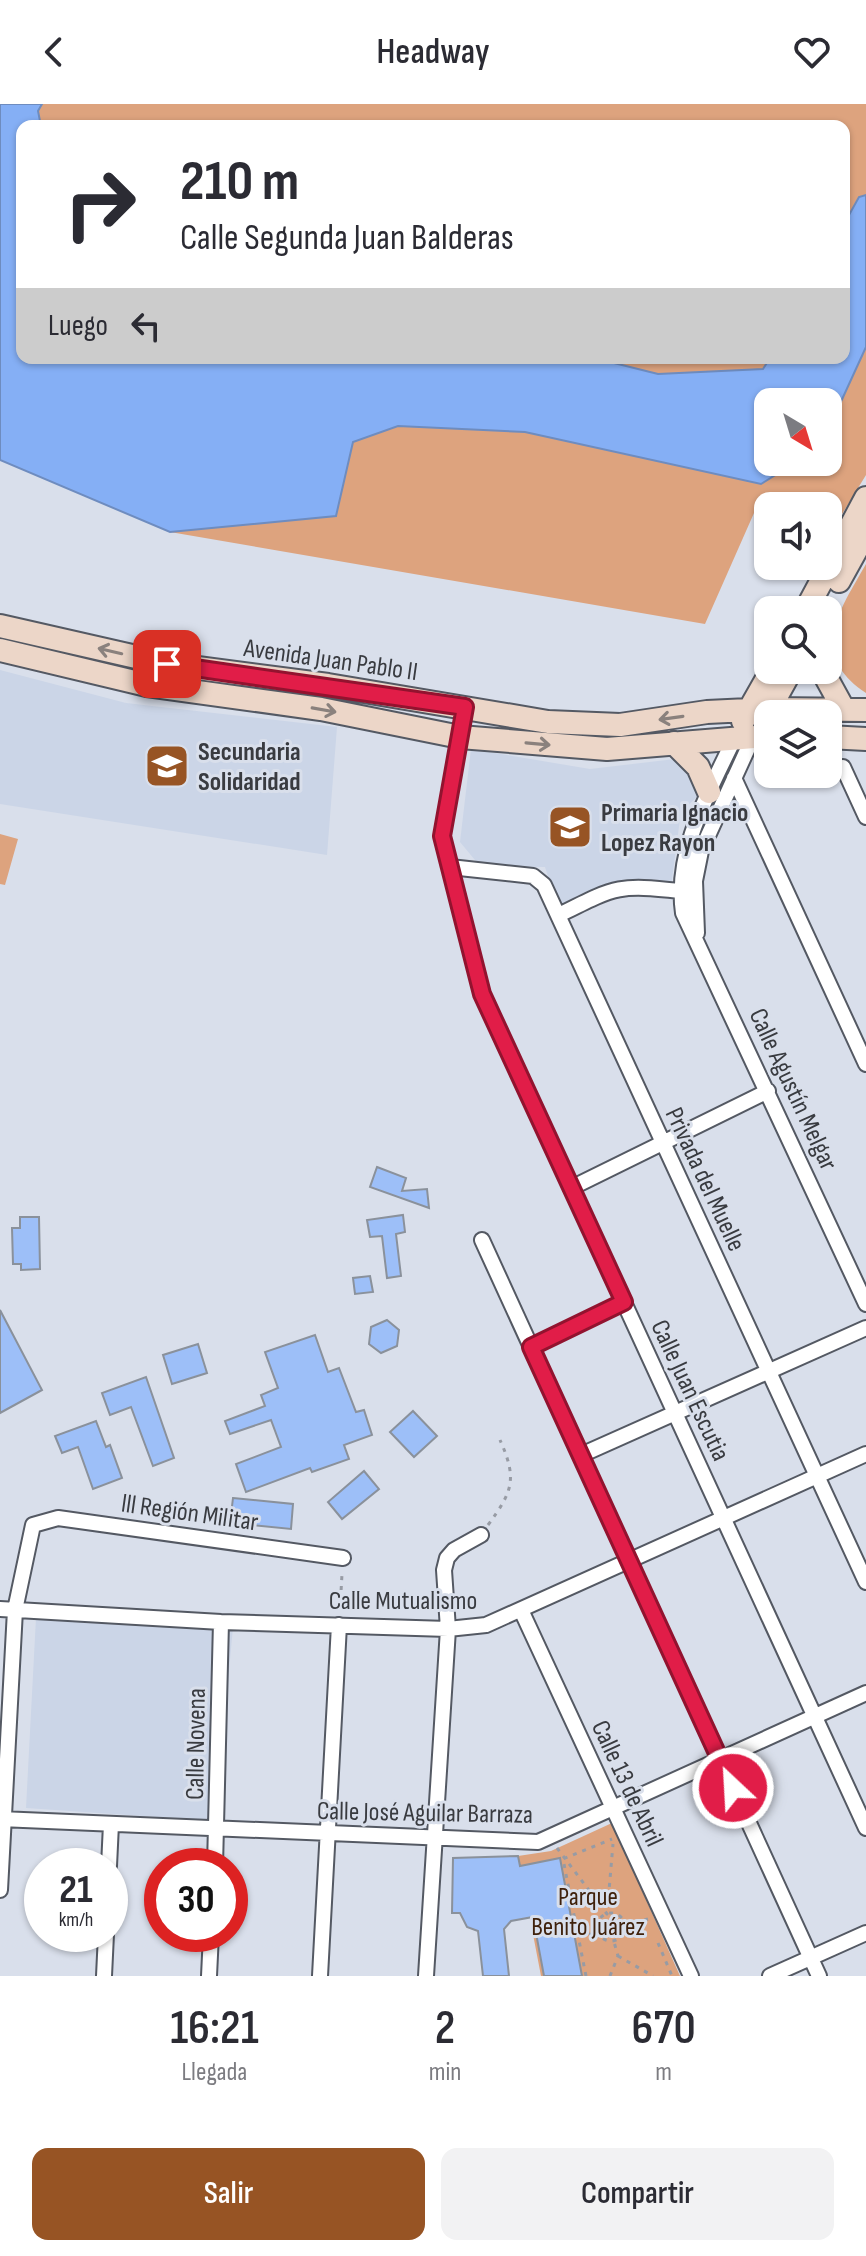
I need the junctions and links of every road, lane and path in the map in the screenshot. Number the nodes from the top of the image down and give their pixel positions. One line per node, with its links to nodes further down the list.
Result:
1 (866, 498): 3 (main road)
2 (866, 532): 4 (main road)
3 (814, 596)
4 (831, 596)
5 (0, 626): 7 (main road, Avenida Juan Pablo II, one-way to 5)
6 (0, 650): 11 (main road, Avenida Juan Pablo II)
7 (273, 678): 11 (main road); 12 (main road, Avenida Juan Pablo II)
8 (780, 684): 10 (main road)
9 (834, 684): 13 (main road)
10 (768, 700)
11 (268, 702): 16 (main road, Avenida Juan Pablo II, one-way to 16)
12 (465, 707): 14 (main road, Avenida Juan Pablo II, one-way to 12); 16 (street)
13 (855, 710)
14 (754, 711)
15 (752, 736): 19 (main road, Avenida Juan Pablo II); 21 (street, Calle Agustín Melgar); 22 (street, Calle Agustín Melgar)
16 (460, 737): 19 (main road, Avenida Juan Pablo II, one-way to 19); 24 (street, Calle Juan Escutia)
17 (842, 738): 18 (main road)
18 (866, 739)
19 (674, 743): 22 (main road)
20 (843, 767): 23 (street)
21 (734, 778): 27 (street, Calle Agustín Melgar); 28 (street)
22 (709, 792): 25 (street, Calle Agustín Melgar)
23 (866, 817)
24 (450, 867): 26 (street, Privada del Muelle); 31 (street, Calle Juan Escutia)
25 (680, 891): 26 (street); 27 (street, Calle Agustín Melgar)
26 (559, 915): 30 (street, Privada del Muelle)
27 (698, 937): 29 (street, Calle Agustín Melgar)
28 (866, 1064)
29 (768, 1091): 30 (street); 34 (street, Calle Agustín Melgar)
30 (662, 1140): 31 (street); 37 (street, Privada del Muelle)
31 (571, 1188): 33 (street, Calle Juan Escutia)
32 (482, 1240): 36 (street)
33 (624, 1302): 36 (street); 38 (street, Calle Juan Escutia)
34 (866, 1304)
35 (866, 1328): 37 (street)
36 (531, 1347): 41 (street)
37 (768, 1371): 38 (street); 42 (street, Privada del Muelle)
38 (674, 1412): 41 (street); 43 (street, Calle Juan Escutia)
39 (500, 1440): 44 (path)
40 (866, 1454): 42 (street, Calle Mutualismo)
41 (581, 1455): 46 (street)
42 (818, 1476): 43 (street, Calle Mutualismo); 47 (street, Privada del Muelle)
43 (723, 1518): 46 (street, Calle Mutualismo); 55 (street, Calle Juan Escutia)
44 (481, 1535): 52 (street)
45 (343, 1558): 48 (street, lll Región Militar); 51 (path)
46 (629, 1561): 49 (street, Calle Mutualismo); 56 (street)
47 (866, 1582)
48 (7, 1609): 50 (street, Calle Mutualismo); 54 (street)
49 (521, 1610): 52 (street, Calle Mutualismo); 57 (street, Calle 13 de Abril)
50 (221, 1622): 51 (street, Calle Mutualismo); 61 (street, Calle Novena)
51 (339, 1625): 52 (street, Calle Mutualismo); 62 (street)
52 (448, 1629): 65 (street)
53 (866, 1693): 55 (street, Calle José Aguilar Barraza)
54 (4, 1715): 58 (street)
55 (815, 1716): 56 (street, Calle José Aguilar Barraza); 60 (street, Calle Juan Escutia)
56 (720, 1760): 57 (street, Calle José Aguilar Barraza); 82 (street)
57 (613, 1809): 63 (street, Calle José Aguilar Barraza); 91 (street, Calle 13 de Abril)
58 (2, 1819): 59 (street, Calle José Aguilar Barraza); 70 (street)
59 (111, 1824): 61 (street, Calle José Aguilar Barraza); 66 (street)
60 (866, 1828)
61 (217, 1829): 62 (street, Calle José Aguilar Barraza); 67 (street, Calle Novena)
62 (329, 1834): 65 (street, Calle José Aguilar Barraza); 85 (street)
63 (551, 1837): 65 (street, Calle José Aguilar Barraza); 69 (path)
64 (613, 1838): 68 (path); 69 (path); 71 (path)
65 (437, 1839): 86 (street)
66 (110, 1848)
67 (216, 1848)
68 (619, 1852)
69 (563, 1859): 71 (path); 77 (path)
70 (0, 1890)
71 (607, 1914): 73 (path); 74 (path)
72 (648, 1919): 73 (path)
73 (625, 1925): 78 (path)
74 (598, 1933): 77 (path); 78 (path)
75 (654, 1933): 90 (path)
76 (866, 1933): 82 (street)
77 (579, 1936): 87 (path)
78 (614, 1941): 81 (path)
79 (105, 1952): 83 (street)
80 (210, 1952): 84 (street)
81 (618, 1956): 88 (path); 89 (path)
82 (811, 1958): 92 (street); 93 (street)
83 (104, 1976)
84 (209, 1976)
85 (320, 1976)
86 (426, 1976)
87 (586, 1976)
88 (610, 1976)
89 (653, 1976)
90 (672, 1976)
91 (691, 1976)
92 (770, 1976)
93 (819, 1976)

